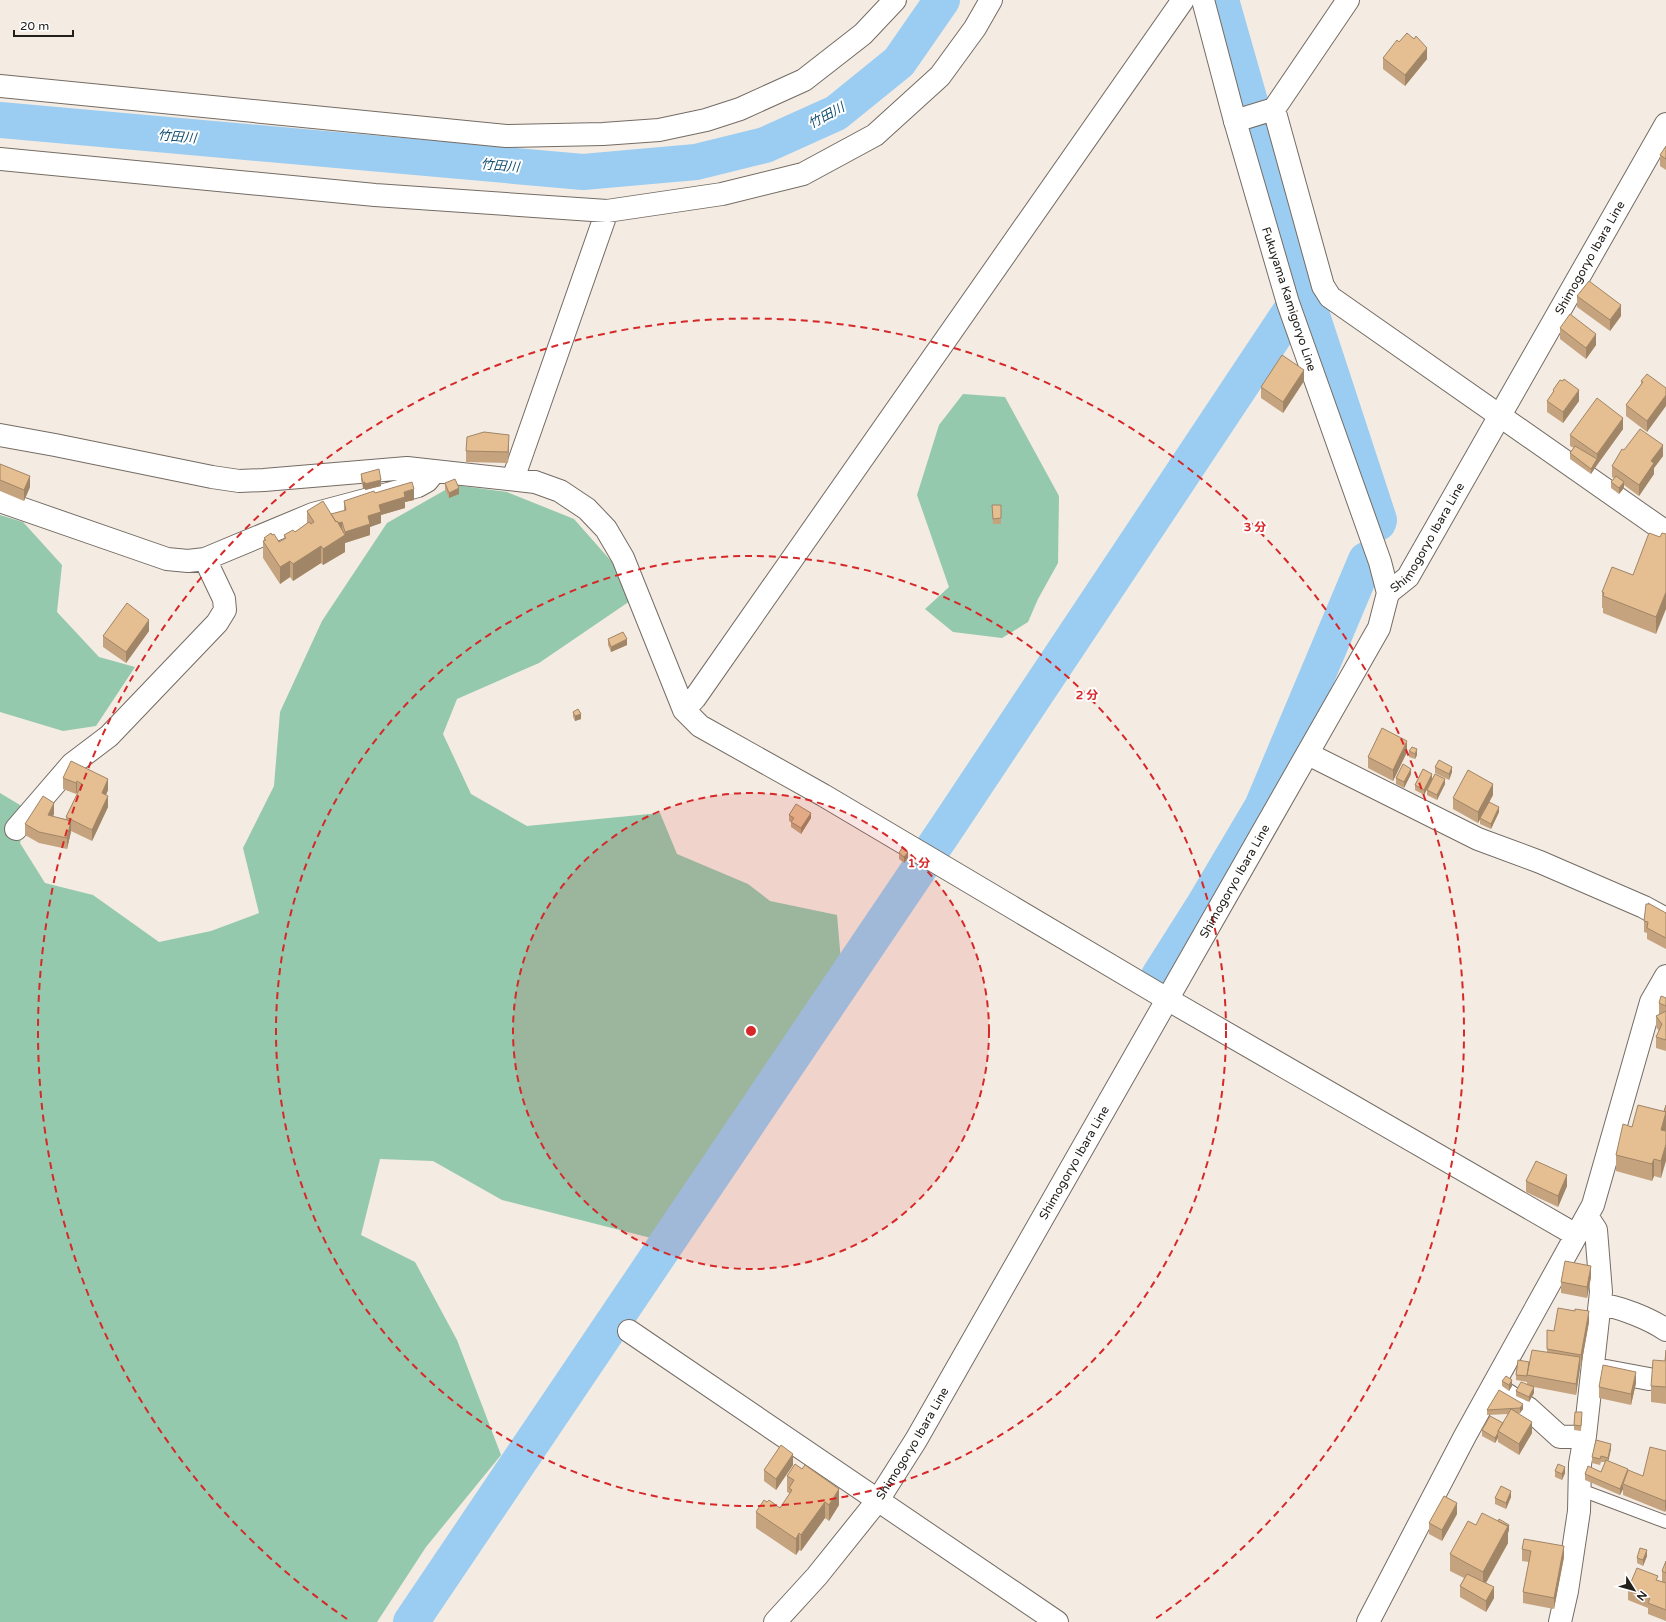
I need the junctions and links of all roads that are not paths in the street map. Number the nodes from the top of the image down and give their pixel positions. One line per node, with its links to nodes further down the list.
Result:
1 (895, 0): 6 (street)
2 (991, 0): 11 (street)
3 (1182, 0): 20 (street)
4 (1203, 0): 8 (street, Fukuyama Kamigoryo Line)
5 (1348, 0): 7 (street)
6 (0, 86)
7 (1272, 110): 8 (street); 12 (street)
8 (1239, 119): 19 (street, Fukuyama Kamigoryo Line)
9 (1666, 124): 12 (street, Shimogoryo Ibara Line)
10 (0, 160): 11 (street)
11 (607, 211): 15 (street)
12 (1499, 416): 17 (street); 19 (street, Shimogoryo Ibara Line)
13 (0, 436): 14 (street)
14 (435, 471): 15 (street); 18 (street)
15 (513, 479): 20 (street)
16 (0, 501): 18 (street)
17 (1666, 532)
18 (205, 559): 22 (street)
19 (1388, 593): 21 (street, Shimogoryo Ibara Line)
20 (684, 710): 25 (street)
21 (1308, 754): 23 (street); 25 (street, Shimogoryo Ibara Line)
22 (16, 829)
23 (1666, 919)
24 (1666, 976): 26 (street)
25 (1167, 999): 27 (street); 37 (street, Shimogoryo Ibara Line)
26 (1587, 1216): 27 (street); 28 (street)
27 (1576, 1235): 34 (street)
28 (1600, 1298): 29 (street); 30 (street); 32 (street)
29 (1666, 1318)
30 (1666, 1330)
31 (629, 1331): 37 (street)
32 (1593, 1368): 33 (street); 35 (street)
33 (1649, 1380)
34 (1493, 1386): 35 (street); 41 (street)
35 (1585, 1436): 36 (street)
36 (1579, 1492): 38 (lane); 42 (street)
37 (878, 1500): 39 (street, Shimogoryo Ibara Line); 40 (street)
38 (1666, 1522)
39 (775, 1622)
40 (1057, 1622)
41 (1368, 1622)
42 (1560, 1622)

